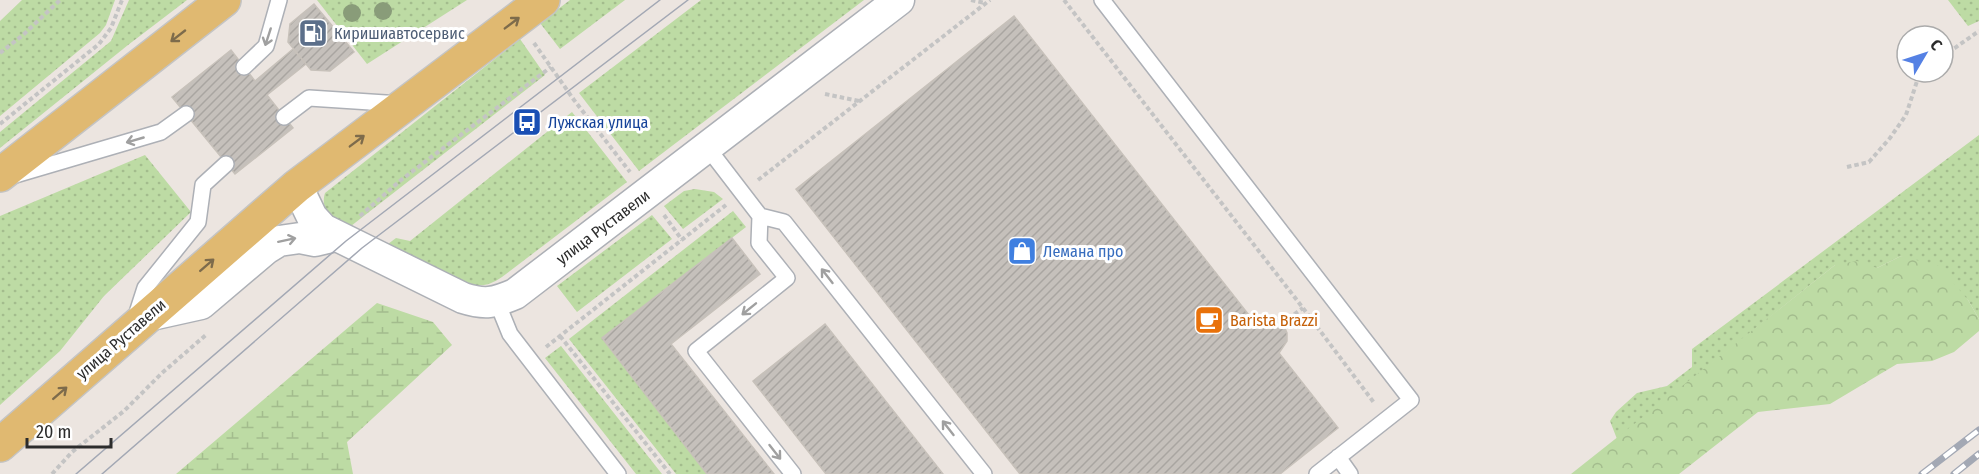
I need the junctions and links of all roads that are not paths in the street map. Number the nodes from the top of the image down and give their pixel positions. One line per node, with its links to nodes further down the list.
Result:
1 (224, 0): 12 (main road, one-way to 12)
2 (279, 0): 6 (lane, one-way to 6)
3 (543, 0): 7 (main road, улица Руставели, one-way to 3)
4 (898, 0): 10 (street, улица Руставели)
5 (1102, 0): 19 (lane)
6 (244, 67)
7 (405, 104): 9 (lane); 13 (main road, улица Руставели, one-way to 7)
8 (186, 114): 12 (lane, one-way to 12)
9 (284, 117)
10 (707, 147): 14 (lane); 16 (street, улица Руставели)
11 (226, 164): 17 (lane)
12 (0, 177)
13 (297, 186): 15 (street); 17 (main road, улица Руставели, one-way to 13)
14 (760, 216): 21 (lane, one-way to 21); 22 (lane, one-way to 14)
15 (336, 236): 16 (street); 17 (street, one-way to 15)
16 (497, 302): 20 (lane)
17 (139, 323): 18 (main road, улица Руставели, one-way to 17)
18 (0, 445)
19 (1338, 457): 23 (lane); 24 (lane)
20 (618, 474)
21 (793, 474)
22 (984, 474)
23 (1317, 474)
24 (1350, 474)

